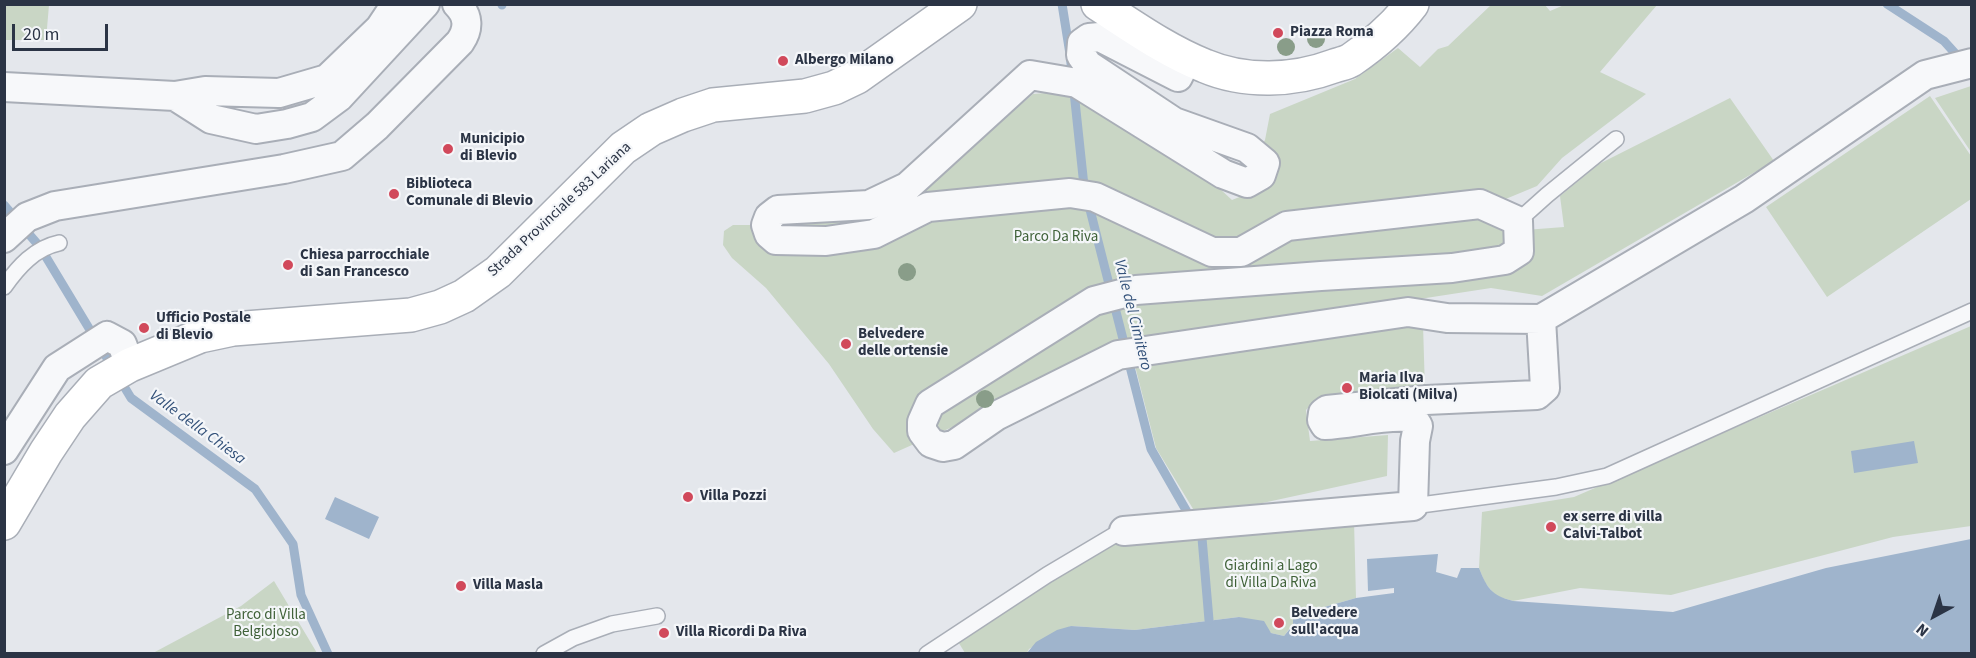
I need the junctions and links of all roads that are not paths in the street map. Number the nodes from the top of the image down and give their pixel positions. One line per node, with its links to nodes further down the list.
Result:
1 (396, 4): 10 (street)
2 (425, 4): 10 (street)
3 (457, 4): 13 (street)
4 (960, 4): 18 (main road, Strada Provinciale 583 Lariana)
5 (1098, 4): 7 (main road)
6 (1412, 4): 7 (main road)
7 (1187, 59): 12 (street)
8 (1971, 63): 17 (street)
9 (4, 87): 10 (street)
10 (175, 96)
11 (1616, 139): 12 (lane)
12 (1518, 221): 17 (street)
13 (4, 238)
14 (59, 243): 15 (lane)
15 (4, 286)
16 (1971, 311): 20 (lane)
17 (1541, 319): 20 (street)
18 (129, 365): 19 (street); 21 (main road, Strada Provinciale 583 Lariana)
19 (4, 450)
20 (1413, 506): 22 (street)
21 (4, 523)
22 (1124, 531): 25 (lane)
23 (657, 616): 24 (lane)
24 (543, 654)
25 (927, 654)

